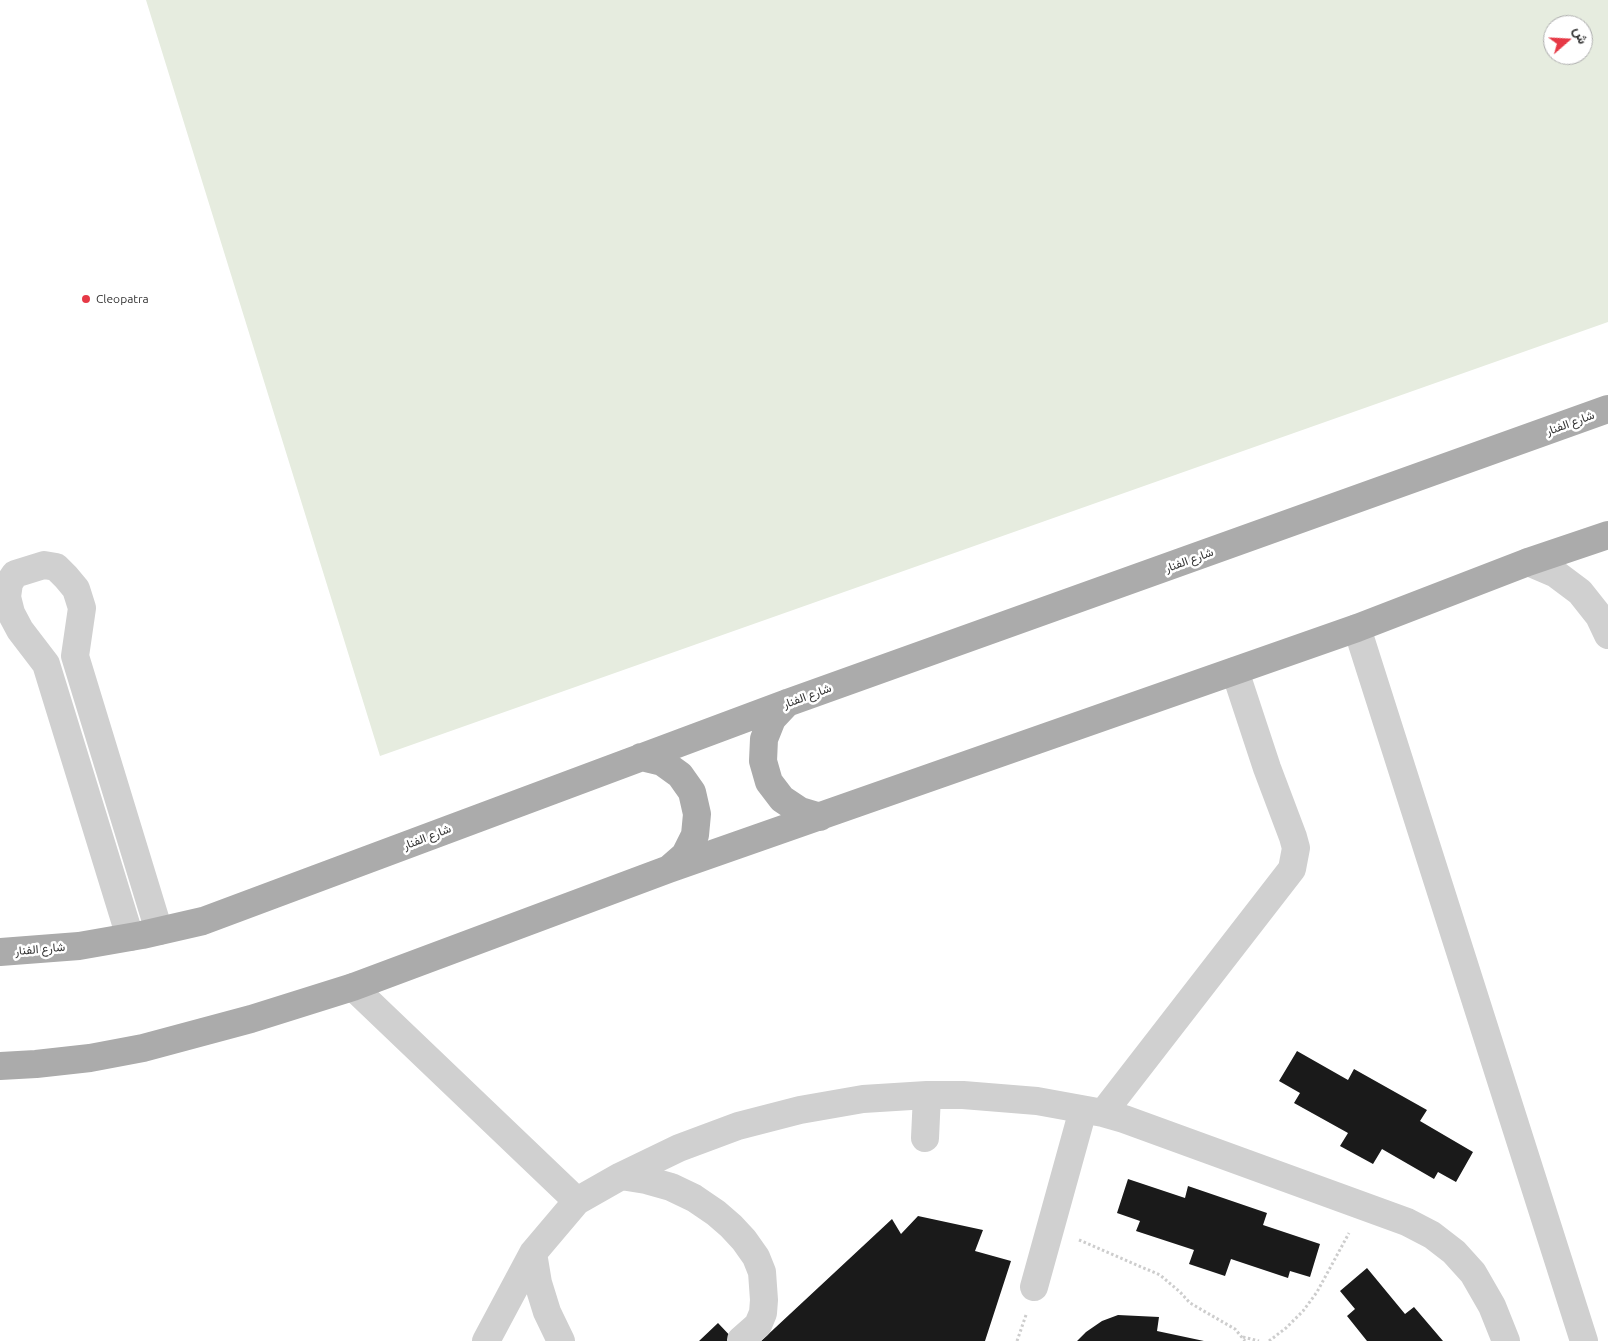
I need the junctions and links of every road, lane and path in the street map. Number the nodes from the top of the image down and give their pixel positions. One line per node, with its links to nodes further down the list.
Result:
1 (1608, 409): 7 (main road, شارع الفنار)
2 (1608, 534): 3 (main road)
3 (1528, 562): 4 (main road); 5 (lane)
4 (1357, 628): 6 (main road); 32 (lane)
5 (1608, 635)
6 (1235, 671): 9 (main road); 17 (lane)
7 (787, 703): 8 (main road, شارع الفنار); 9 (main road)
8 (641, 757): 10 (main road); 11 (main road, شارع الفنار)
9 (820, 817): 10 (main road)
10 (669, 870): 14 (main road)
11 (159, 931): 12 (main road, شارع الفنار); 12 (lane)
12 (130, 937): 13 (main road, شارع الفنار)
13 (0, 952)
14 (353, 987): 15 (main road); 20 (lane)
15 (0, 1066)
16 (926, 1095): 17 (lane); 18 (lane); 19 (lane)
17 (1093, 1112): 21 (lane); 22 (lane)
18 (925, 1138)
19 (621, 1176): 20 (lane); 26 (lane)
20 (578, 1201): 23 (lane)
21 (1364, 1206): 30 (path); 31 (lane)
22 (1050, 1228): 24 (lane); 25 (path)
23 (533, 1253): 27 (lane); 28 (lane)
24 (1034, 1286)
25 (1244, 1339): 29 (path)
26 (741, 1340)
27 (486, 1341)
28 (561, 1341)
29 (1259, 1341)
30 (1269, 1341)
31 (1506, 1341)
32 (1584, 1341)

